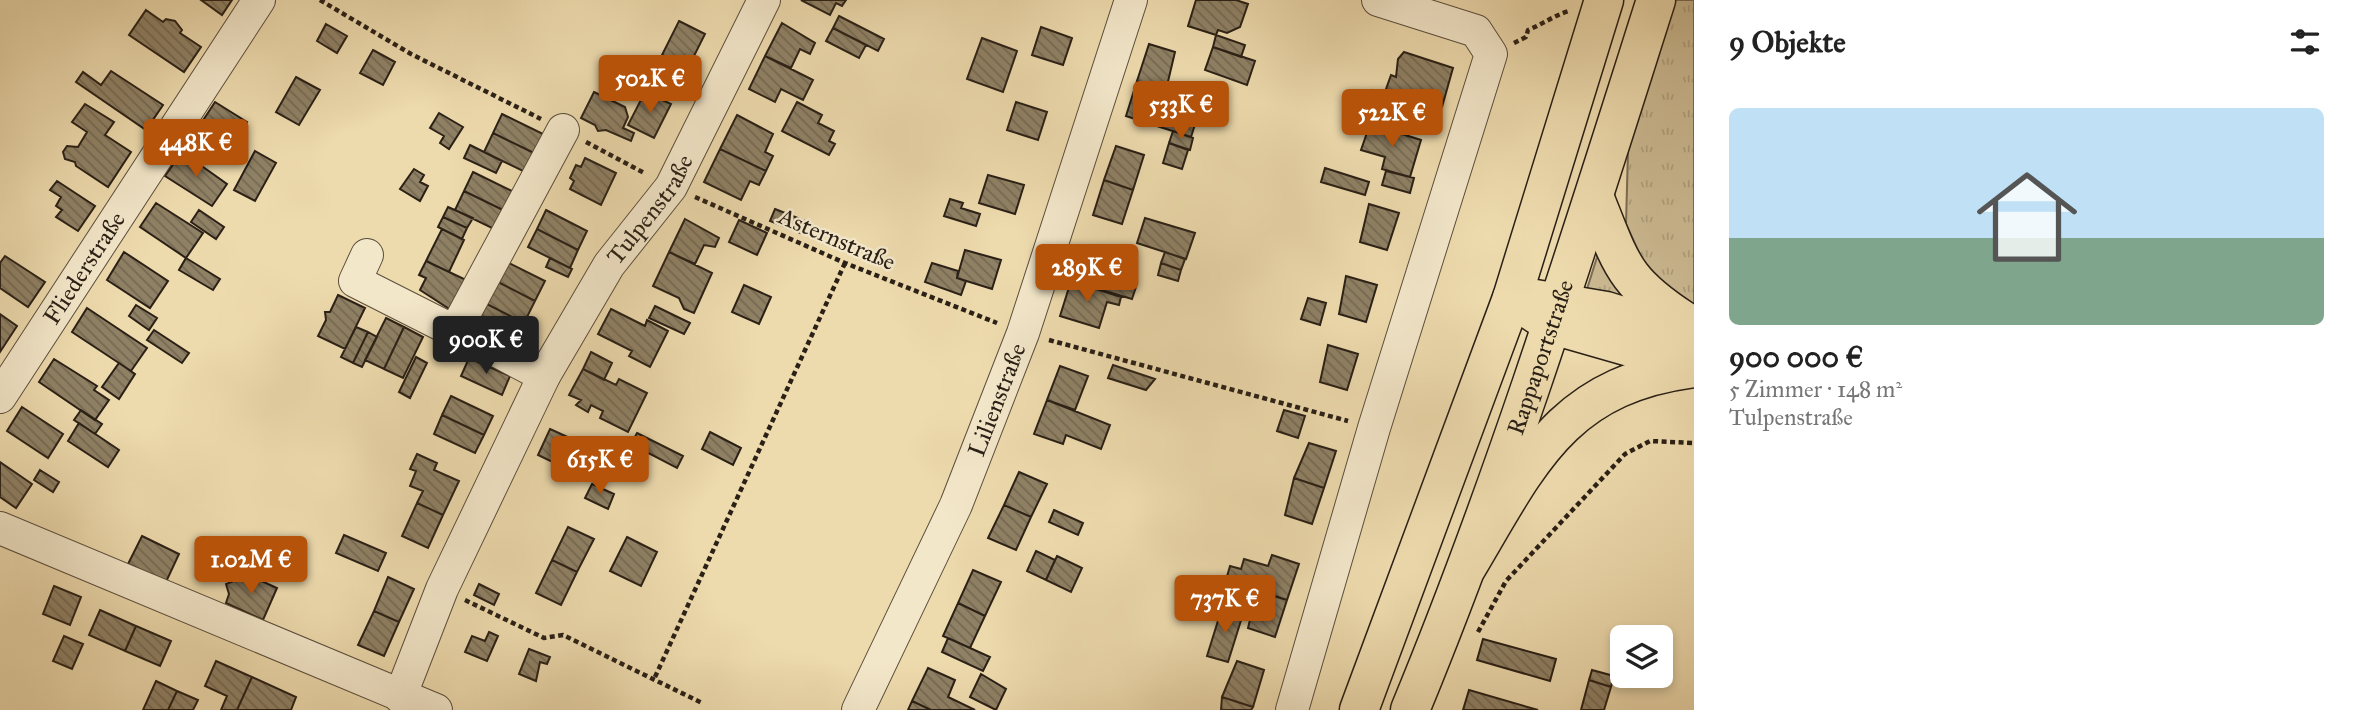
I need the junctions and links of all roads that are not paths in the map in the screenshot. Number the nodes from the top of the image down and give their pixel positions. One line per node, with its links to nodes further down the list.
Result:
1 (259, 0): 17 (street, Fliederstraße)
2 (764, 0): 16 (street, Tulpenstraße)
3 (1131, 0): 22 (street, Lilienstraße)
4 (1378, 0): 23 (street)
5 (1656, 0): 8 (main road, Rappaportstraße)
6 (1602, 9): 10 (main road, Rappaportstraße)
7 (563, 130): 13 (street)
8 (1594, 196): 11 (main road, Rappaportstraße); 12 (main road)
9 (367, 255): 13 (street)
10 (1512, 298): 11 (main road); 24 (main road, Rappaportstraße)
11 (1557, 313): 14 (main road); 15 (main road); 19 (main road, Rappaportstraße)
12 (1694, 327)
13 (456, 329): 16 (street)
14 (1694, 338)
15 (1694, 367): 19 (main road)
16 (544, 376): 20 (street, Tulpenstraße)
17 (0, 397)
18 (0, 528): 20 (street)
19 (1467, 567): 25 (main road, Rappaportstraße)
20 (400, 697): 21 (street)
21 (436, 710)
22 (858, 710)
23 (1292, 710)
24 (1359, 710)
25 (1410, 710)

